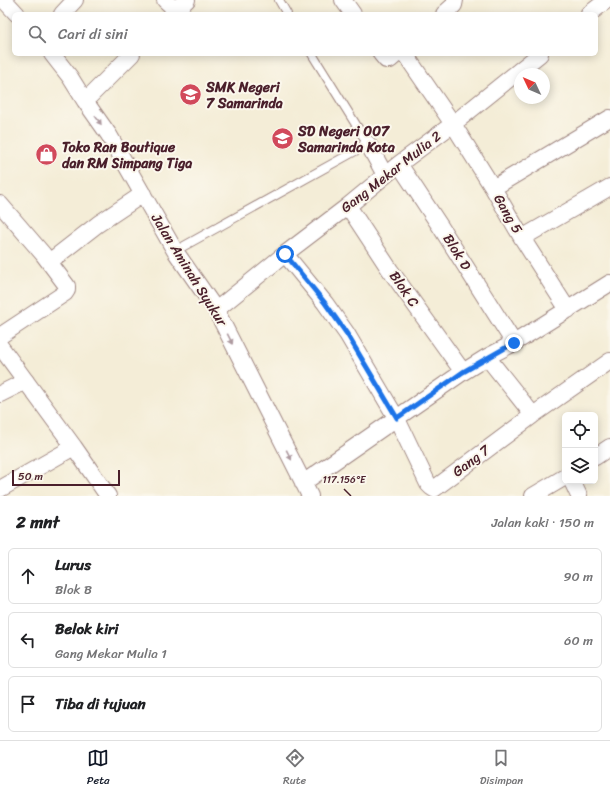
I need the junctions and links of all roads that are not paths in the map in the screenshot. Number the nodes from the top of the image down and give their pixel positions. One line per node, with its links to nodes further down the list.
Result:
1 (4, 0): 7 (street)
2 (75, 0): 8 (street)
3 (279, 0): 9 (lane)
4 (343, 0): 10 (street)
5 (455, 0): 11 (street)
6 (607, 0): 12 (street)
7 (15, 12)
8 (64, 12)
9 (286, 12)
10 (352, 12)
11 (446, 12)
12 (592, 12)
13 (54, 56): 20 (street, Jalan Aminah Syukur)
14 (130, 56): 20 (street)
15 (313, 56): 23 (lane)
16 (383, 56): 17 (street)
17 (395, 56)
18 (406, 56): 22 (street, Gang 5)
19 (538, 56): 22 (street, Gang Mekar Mulia 2)
20 (85, 100): 28 (street, Jalan Aminah Syukur, one-way to 28)
21 (610, 118): 27 (street)
22 (453, 124): 24 (street, Gang Mekar Mulia 2); 27 (street, Gang 5)
23 (368, 144): 25 (street); 32 (lane)
24 (399, 164): 25 (street, Gang Mekar Mulia 2); 39 (street, Blok D)
25 (385, 175): 29 (street, Gang Mekar Mulia 2)
26 (610, 187): 31 (street, Gang 5)
27 (493, 188): 31 (street, Gang 5)
28 (143, 194): 32 (street, Jalan Aminah Syukur); 34 (street)
29 (348, 206): 33 (street, Gang Mekar Mulia 2); 43 (street, Blok C)
30 (2, 211): 34 (street)
31 (522, 238): 37 (street)
32 (175, 251): 36 (street, Jalan Aminah Syukur)
33 (285, 254): 36 (street, Gang Mekar Mulia 2); 47 (street)
34 (49, 262): 38 (street)
35 (610, 283): 37 (street)
36 (216, 310): 54 (street, Jalan Aminah Syukur, one-way to 54)
37 (568, 310): 39 (street)
38 (0, 336)
39 (514, 343): 41 (street)
40 (0, 346): 44 (street)
41 (487, 357): 43 (street); 46 (street)
42 (610, 361): 46 (street, Gang 7)
43 (463, 372): 47 (street)
44 (26, 381): 45 (street); 48 (street)
45 (0, 394)
46 (533, 415): 47 (street, Gang 7)
47 (397, 418): 54 (street)
48 (74, 447): 53 (street); 55 (street)
49 (610, 448): 50 (street)
50 (598, 455)
51 (562, 479): 56 (street)
52 (573, 484): 57 (street)
53 (0, 489)
54 (307, 489)
55 (108, 496)
56 (533, 496)
57 (579, 496)

